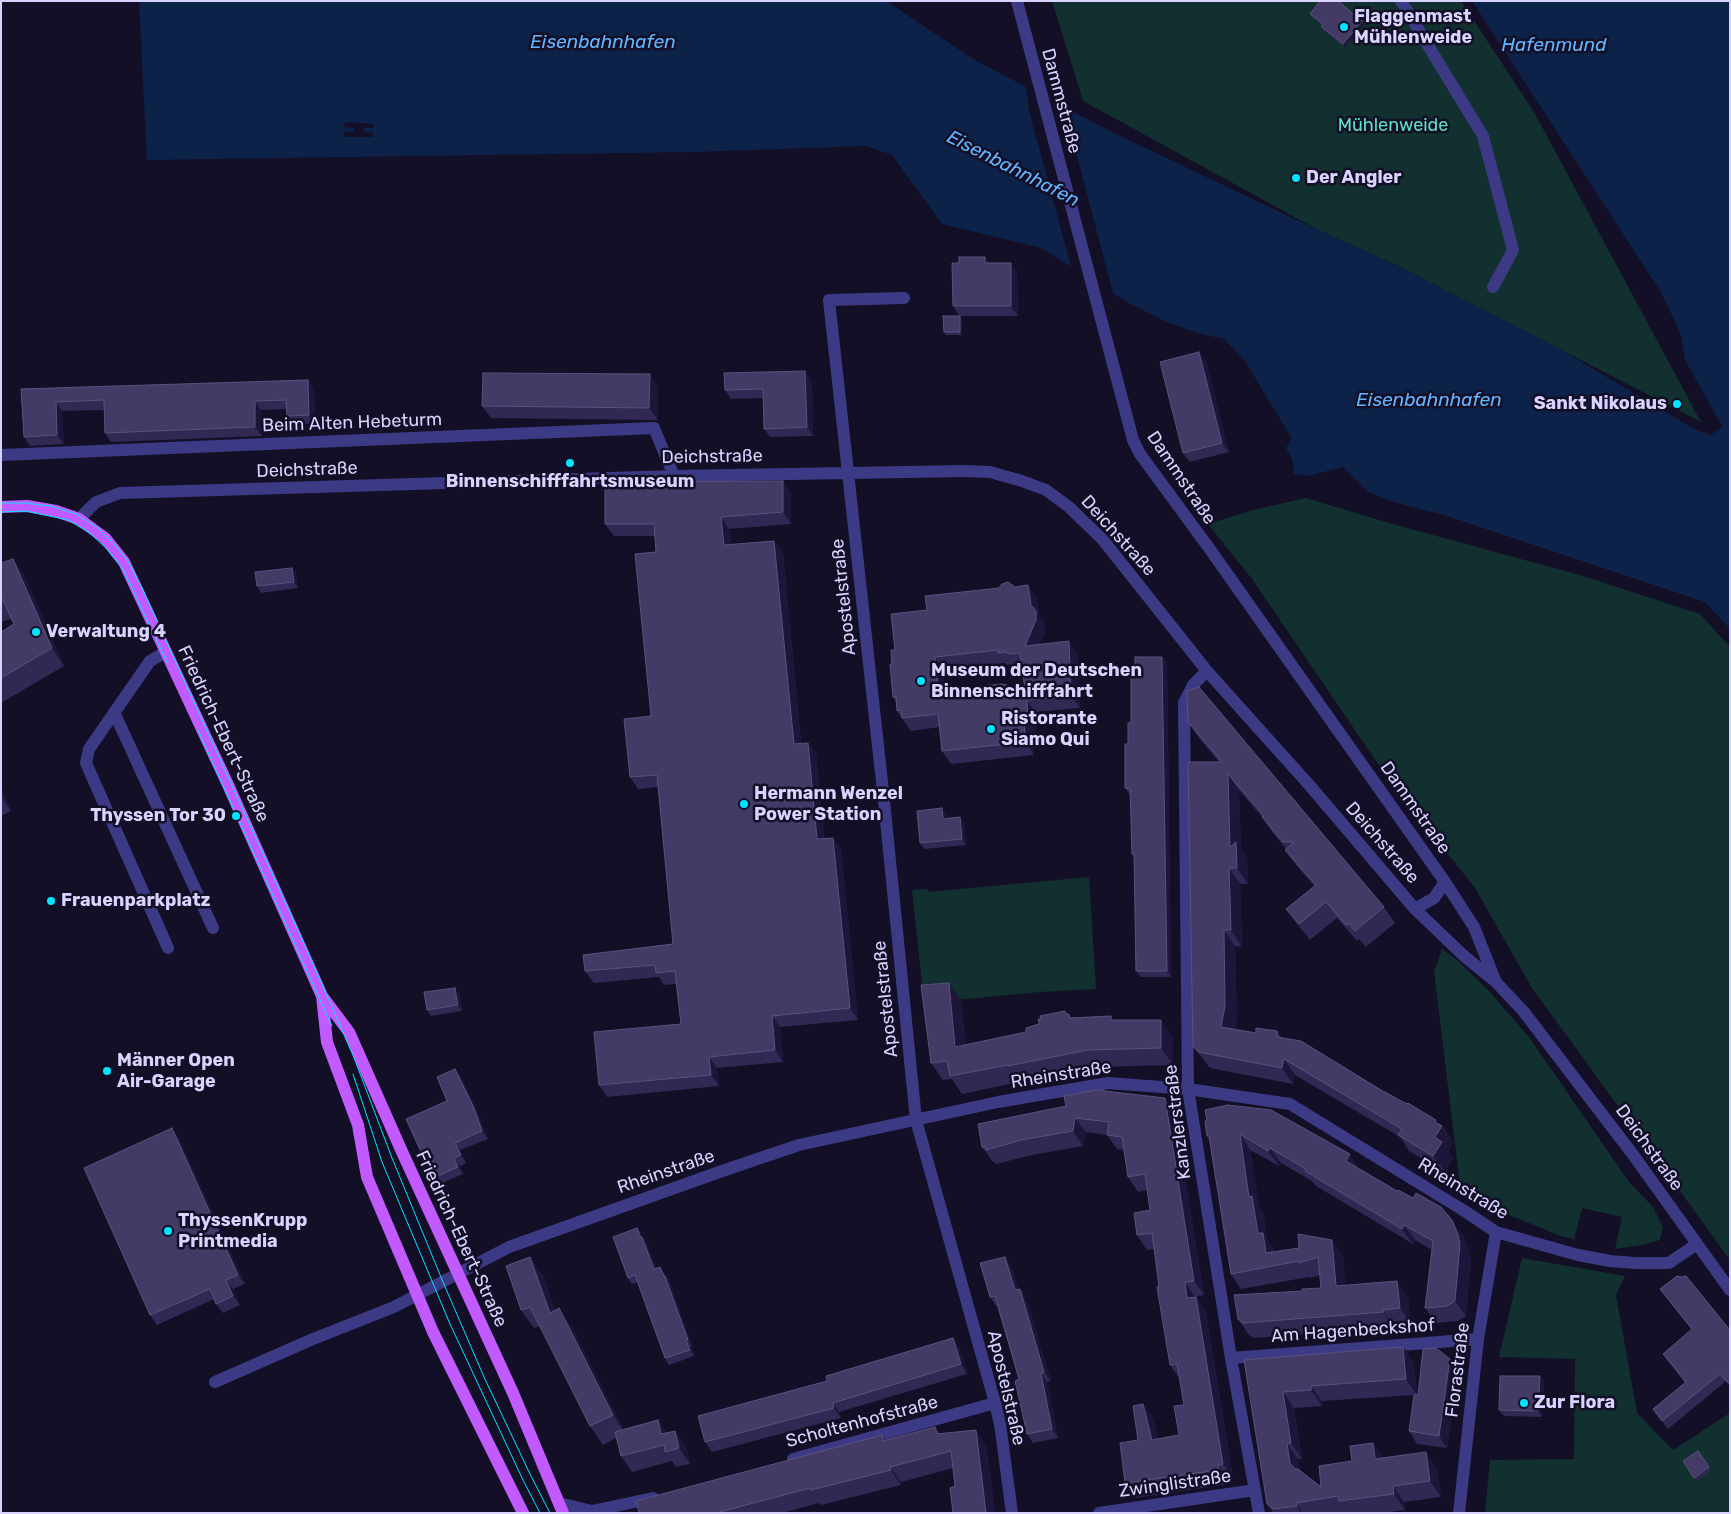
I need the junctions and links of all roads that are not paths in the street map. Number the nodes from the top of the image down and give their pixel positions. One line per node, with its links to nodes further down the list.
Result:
1 (1017, 1): 13 (street, Dammstraße)
2 (1401, 1): 3 (street)
3 (1493, 288)
4 (904, 298): 6 (street, Apostelstraße)
5 (1, 455): 7 (street, Beim Alten Hebeturm)
6 (847, 472): 7 (street, Deichstraße); 11 (street, Deichstraße); 20 (street, Apostelstraße)
7 (674, 476): 9 (street, Deichstraße)
8 (1, 506): 9 (main road, Friedrich-Ebert-Straße)
9 (79, 520): 10 (main road, Friedrich-Ebert-Straße)
10 (166, 652): 12 (street); 18 (main road, Friedrich-Ebert-Straße)
11 (1207, 671): 14 (street, Deichstraße); 19 (street, Kanzlerstraße)
12 (114, 712): 15 (street); 16 (street)
13 (1445, 882): 14 (street, Dammstraße); 17 (street, Dammstraße)
14 (1415, 909): 17 (street, Deichstraße)
15 (212, 928)
16 (168, 948)
17 (1496, 982): 22 (street, Deichstraße)
18 (322, 996): 23 (main road, Friedrich-Ebert-Straße); 25 (main road, Friedrich-Ebert-Straße)
19 (1188, 1089): 20 (street, Rheinstraße); 21 (street, Rheinstraße); 27 (street, Kanzlerstraße)
20 (916, 1120): 23 (street, Rheinstraße); 29 (street, Apostelstraße)
21 (1496, 1232): 22 (street, Rheinstraße); 26 (street, Florastraße)
22 (1697, 1244): 24 (street, Deichstraße)
23 (458, 1274): 25 (street, Rheinstraße); 33 (main road, Friedrich-Ebert-Straße)
24 (1730, 1290)
25 (418, 1296): 28 (street, Rheinstraße); 35 (main road, Friedrich-Ebert-Straße)
26 (1478, 1339): 27 (street, Am Hagenbeckshof); 39 (street, Florastraße)
27 (1231, 1358): 31 (street, Kanzlerstraße)
28 (215, 1382)
29 (995, 1403): 30 (street, Scholtenhofstraße); 36 (street, Apostelstraße)
30 (784, 1462)
31 (1256, 1490): 37 (street, Zwinglistraße); 38 (street, Kanzlerstraße)
32 (668, 1494): 34 (street)
33 (561, 1508): 34 (street, Friedrich-Ebert-Straße)
34 (592, 1512)
35 (523, 1513)
36 (1012, 1513)
37 (1100, 1513)
38 (1259, 1513)
39 (1459, 1513)

